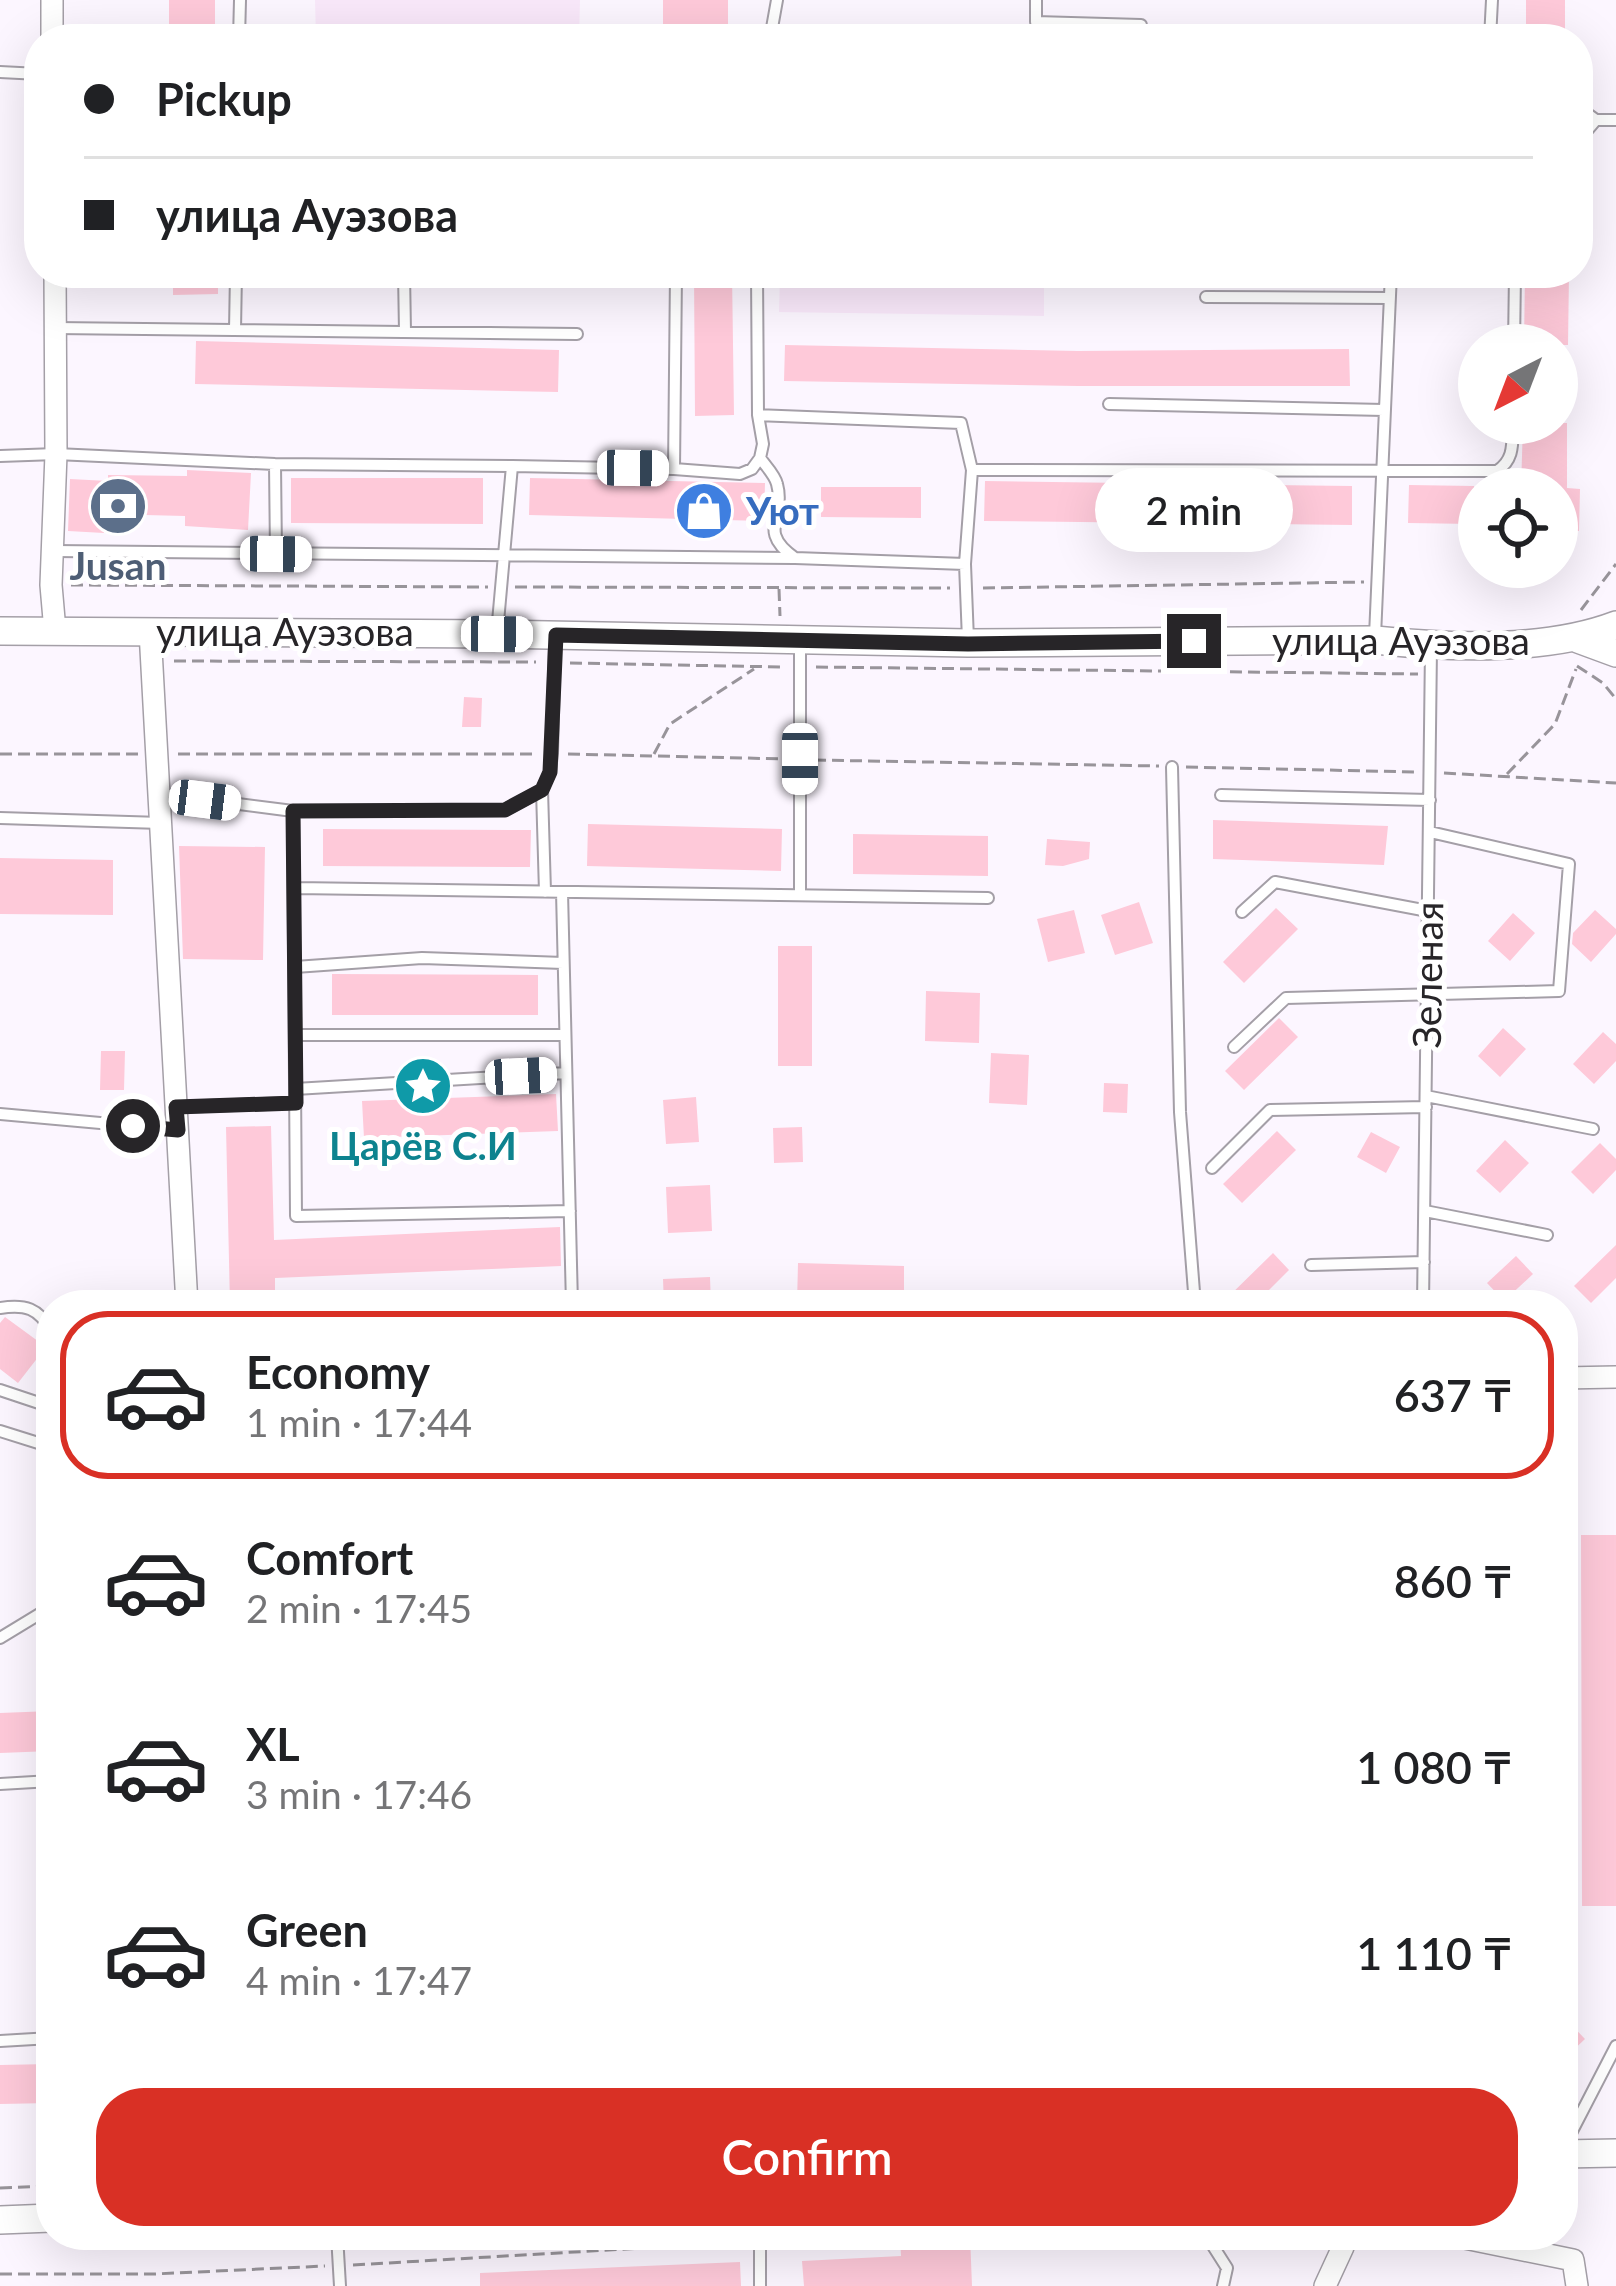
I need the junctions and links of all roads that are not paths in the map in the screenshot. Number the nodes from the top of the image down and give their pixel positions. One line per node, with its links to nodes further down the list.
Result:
1 (1036, 0): 2 (lane)
2 (1106, 24)
3 (1593, 118): 4 (lane)
4 (1596, 120): 5 (lane); 6 (lane)
5 (1616, 120)
6 (1593, 124)
7 (55, 288): 17 (street)
8 (236, 288): 18 (lane)
9 (404, 288): 19 (lane)
10 (676, 288): 30 (lane)
11 (757, 288): 23 (lane)
12 (1390, 288): 15 (lane)
13 (1515, 288): 16 (lane)
14 (1206, 298): 15 (lane)
15 (1390, 298): 22 (lane)
16 (1514, 324)
17 (55, 328): 18 (lane); 25 (street)
18 (235, 330): 19 (lane)
19 (405, 332): 20 (lane)
20 (577, 334)
21 (1109, 404): 22 (lane)
22 (1384, 410): 32 (lane)
23 (758, 416): 27 (lane); 31 (lane)
24 (1512, 444): 32 (lane)
25 (56, 454): 26 (lane); 28 (lane); 33 (street)
26 (0, 456)
27 (760, 458): 30 (lane); 36 (lane)
28 (275, 464): 29 (lane); 34 (lane)
29 (512, 466): 30 (lane); 35 (lane)
30 (674, 469)
31 (972, 470): 32 (lane); 37 (lane)
32 (1382, 472): 45 (lane)
33 (54, 551): 34 (lane); 40 (street)
34 (276, 554): 35 (lane)
35 (506, 558): 36 (lane); 42 (lane)
36 (795, 558): 37 (lane)
37 (965, 564): 46 (lane)
38 (1616, 625): 48 (street)
39 (0, 631): 40 (street, улица Ауэзова)
40 (55, 631): 41 (street, улица Ауэзова)
41 (150, 631): 42 (street, улица Ауэзова); 52 (street)
42 (497, 634): 43 (street, улица Ауэзова)
43 (556, 635): 44 (street, улица Ауэзова); 51 (lane)
44 (790, 640): 46 (street, улица Ауэзова); 62 (lane)
45 (1375, 640): 46 (street, улица Ауэзова); 47 (street, улица Ауэзова)
46 (968, 644)
47 (1431, 646): 48 (street, улица Ауэзова); 54 (lane, Зеленая)
48 (1577, 653): 49 (street)
49 (1616, 653)
50 (1172, 767): 87 (lane)
51 (542, 790): 55 (lane); 60 (lane)
52 (161, 794): 55 (lane); 57 (street)
53 (1221, 795): 54 (lane)
54 (1430, 800): 58 (lane, Зеленая)
55 (293, 811): 59 (lane)
56 (0, 818): 57 (lane)
57 (161, 823): 77 (street)
58 (1430, 832): 64 (lane, Зеленая); 68 (lane)
59 (295, 888): 60 (lane); 67 (lane)
60 (545, 892): 61 (lane)
61 (562, 892): 62 (lane); 66 (lane)
62 (800, 895): 63 (lane)
63 (988, 898)
64 (1429, 911): 65 (lane); 68 (lane, Зеленая)
65 (1242, 912)
66 (563, 963): 67 (lane); 70 (lane)
67 (295, 968): 69 (lane)
68 (1427, 994): 71 (lane); 74 (lane, Зеленая)
69 (295, 1035): 70 (lane); 73 (lane)
70 (565, 1035): 72 (lane)
71 (1234, 1047)
72 (566, 1073): 73 (lane); 81 (lane)
73 (296, 1089): 75 (lane)
74 (1426, 1102): 78 (lane); 79 (lane); 80 (lane, Зеленая)
75 (296, 1103): 77 (lane); 81 (lane)
76 (0, 1114): 77 (lane)
77 (177, 1119): 85 (street)
78 (1593, 1129)
79 (1213, 1168)
80 (1425, 1210): 82 (lane); 83 (lane, Зеленая)
81 (570, 1211): 86 (lane)
82 (1547, 1235)
83 (1424, 1262): 84 (lane); 88 (lane, Зеленая)
84 (1311, 1265)
85 (186, 1290)
86 (572, 1290)
87 (1194, 1290)
88 (1423, 1290)
89 (0, 1308): 90 (lane)
90 (36, 1311)
91 (1616, 1377): 92 (street)
92 (1578, 1378)
93 (0, 1390): 94 (lane)
94 (36, 1402)
95 (0, 1431): 96 (lane)
96 (36, 1442)
97 (36, 1616): 98 (lane)
98 (0, 1638)
99 (36, 1782): 100 (lane)
100 (0, 1784)
101 (36, 2039): 102 (lane)
102 (0, 2041)
103 (1616, 2046): 104 (lane)
104 (1578, 2120)
105 (1616, 2153): 106 (street)
106 (1578, 2154)
107 (36, 2219): 108 (street)
108 (0, 2220)
109 (338, 2250): 114 (lane)
110 (760, 2250): 115 (lane)
111 (1216, 2250): 116 (lane)
112 (1342, 2250): 117 (street)
113 (1524, 2250): 118 (street)
114 (340, 2286)
115 (760, 2286)
116 (1222, 2286)
117 (1325, 2286)
118 (1577, 2286)

